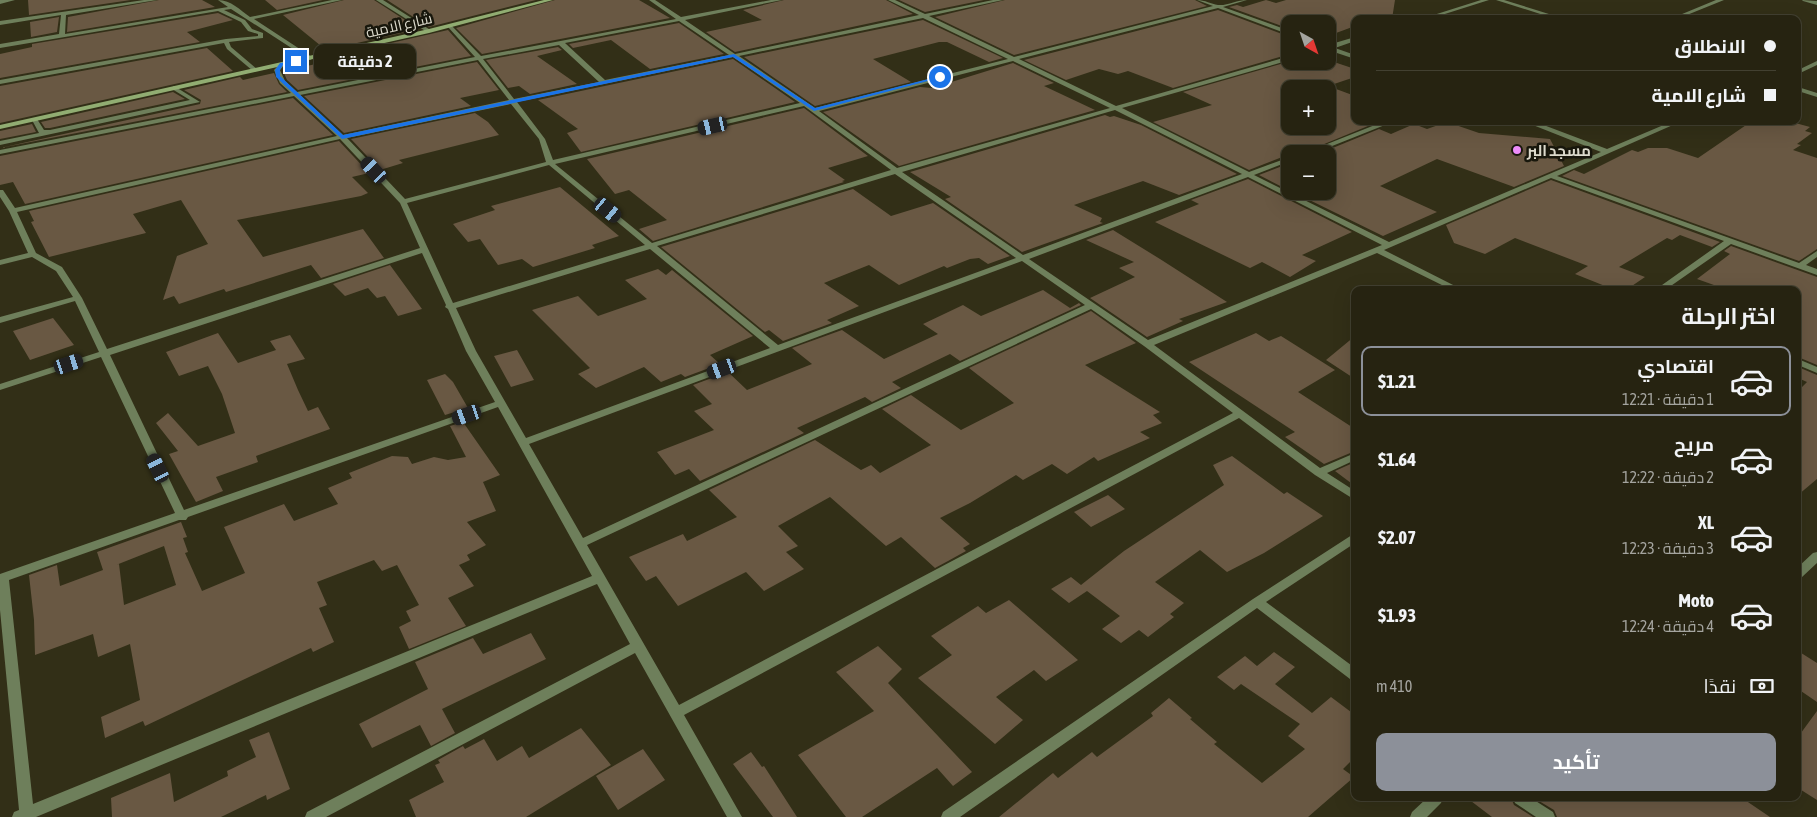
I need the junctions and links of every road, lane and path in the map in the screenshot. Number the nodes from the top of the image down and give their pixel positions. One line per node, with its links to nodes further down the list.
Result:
1 (12, 0): 17 (street)
2 (154, 0): 22 (street)
3 (221, 0): 20 (street)
4 (339, 0): 27 (street)
5 (379, 0): 32 (street)
6 (550, 0): 30 (street, شارع الامية)
7 (652, 0): 28 (street)
8 (779, 0): 28 (street)
9 (891, 0): 26 (street)
10 (1000, 0): 26 (street)
11 (1200, 0): 19 (street)
12 (1244, 0): 19 (street)
13 (1486, 0): 23 (street)
14 (1499, 0): 24 (street)
15 (1721, 0): 25 (street)
16 (1805, 0): 18 (street)
17 (2, 1)
18 (1817, 3)
19 (1217, 6): 31 (street); 43 (street)
20 (234, 7): 21 (street); 27 (street)
21 (220, 10): 33 (street); 35 (street)
22 (64, 13): 29 (street); 33 (street)
23 (1437, 15)
24 (1550, 15)
25 (1682, 15)
26 (924, 16): 40 (street); 43 (street)
27 (251, 18): 42 (street)
28 (682, 19): 36 (street); 40 (street)
29 (0, 23)
30 (450, 26): 32 (street, شارع الامية); 44 (street)
31 (1281, 30)
32 (430, 31): 42 (street, شارع الامية)
33 (62, 36): 38 (street)
34 (1351, 40): 37 (street)
35 (226, 41): 48 (street); 50 (street)
36 (561, 43): 44 (street); 51 (street)
37 (1336, 45)
38 (0, 46)
39 (1336, 50): 41 (street)
40 (734, 56): 51 (street); 58 (street)
41 (1351, 56)
42 (310, 58): 47 (street, شارع الامية)
43 (1012, 58): 59 (street); 60 (street)
44 (480, 59): 54 (street); 57 (street)
45 (1281, 61): 59 (street)
46 (1817, 63): 49 (street)
47 (282, 64): 48 (street, شارع الامية); 54 (street)
48 (255, 70): 52 (street, شارع الامية)
49 (1801, 71)
50 (0, 82)
51 (604, 83): 57 (street)
52 (174, 88): 56 (street); 62 (street, شارع الامية)
53 (1801, 90): 55 (street)
54 (296, 95): 61 (street); 68 (street)
55 (1817, 95)
56 (196, 101): 61 (street); 67 (street)
57 (512, 102): 68 (street); 74 (street)
58 (805, 104): 60 (street); 74 (street)
59 (1116, 108): 75 (street); 76 (street)
60 (814, 110): 75 (street)
61 (206, 112): 72 (street)
62 (35, 120): 66 (street, شارع الامية); 67 (street)
63 (1381, 125): 70 (street)
64 (1537, 125): 71 (street)
65 (1670, 125): 71 (street)
66 (0, 127)
67 (49, 132): 69 (street)
68 (342, 137): 79 (street); 80 (street)
69 (0, 143)
70 (1329, 145)
71 (1606, 151): 77 (street)
72 (0, 152)
73 (1281, 162): 76 (street)
74 (550, 163): 79 (street); 82 (street)
75 (896, 171): 82 (street); 88 (street)
76 (1251, 174): 83 (street); 88 (street)
77 (1551, 176): 81 (street); 83 (street)
78 (0, 192): 80 (street)
79 (403, 202): 84 (street)
80 (13, 211): 87 (street)
81 (1730, 241): 90 (street); 93 (street)
82 (652, 245): 96 (street); 99 (street)
83 (1389, 245): 85 (street)
84 (423, 250): 96 (street); 100 (street)
85 (1377, 250): 92 (street); 98 (street)
86 (1817, 253): 90 (street)
87 (33, 254): 89 (street); 94 (street)
88 (1022, 257): 95 (street); 99 (street)
89 (0, 263)
90 (1800, 266): 91 (street)
91 (1817, 272)
92 (1451, 286)
93 (1665, 286)
94 (78, 298): 97 (street); 100 (street)
95 (1090, 306): 98 (street); 112 (street)
96 (449, 307): 104 (street)
97 (0, 320)
98 (1146, 344): 105 (street)
99 (777, 349): 106 (street)
100 (103, 353): 103 (street); 110 (street)
101 (1801, 363): 102 (street)
102 (1817, 370)
103 (0, 387)
104 (500, 403): 106 (street); 110 (street)
105 (1241, 413): 108 (street); 120 (street)
106 (523, 443): 112 (street)
107 (1351, 458): 108 (street)
108 (1319, 473): 109 (street)
109 (1351, 493)
110 (182, 517): 116 (street)
111 (1351, 540): 117 (street)
112 (580, 544): 115 (street)
113 (1817, 556): 114 (street)
114 (1801, 571)
115 (599, 578): 118 (street); 123 (street)
116 (2, 579): 123 (street)
117 (1257, 602): 119 (street); 126 (street)
118 (638, 646): 120 (street); 124 (street)
119 (1351, 672)
120 (675, 713): 125 (street)
121 (1433, 801): 127 (street)
122 (1524, 801): 128 (street)
123 (24, 816)
124 (312, 817)
125 (735, 817)
126 (948, 817)
127 (1417, 817)
128 (1548, 817)

